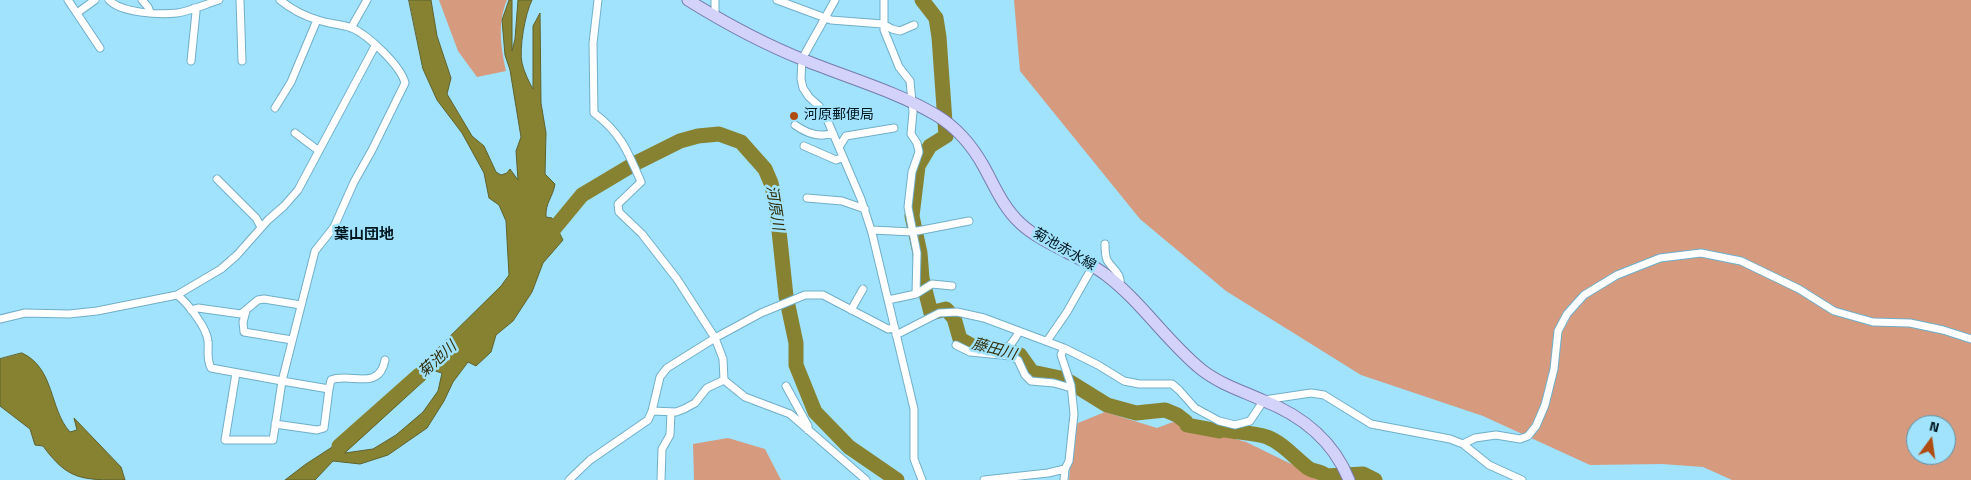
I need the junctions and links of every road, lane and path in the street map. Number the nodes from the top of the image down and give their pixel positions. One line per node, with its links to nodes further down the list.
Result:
1 (68, 0): 17 (street)
2 (95, 0): 17 (street)
3 (109, 0): 16 (street)
4 (142, 0): 16 (street)
5 (219, 0): 15 (street)
6 (240, 0): 28 (street)
7 (280, 0): 20 (street)
8 (367, 0): 23 (street)
9 (598, 0): 61 (street)
10 (688, 0): 18 (main road, 菊池赤水線)
11 (715, 0): 18 (street)
12 (777, 0): 19 (street)
13 (835, 0): 19 (street)
14 (884, 0): 21 (street)
15 (194, 8): 16 (street); 27 (street)
16 (150, 12)
17 (77, 13): 25 (street)
18 (715, 16): 26 (main road, 菊池赤水線)
19 (825, 18): 21 (street); 26 (street)
20 (317, 20): 23 (street); 30 (street)
21 (883, 24): 22 (street); 29 (street)
22 (914, 25)
23 (351, 28): 24 (street)
24 (375, 46): 37 (street); 54 (street)
25 (100, 48)
26 (802, 59): 29 (main road, 菊池赤水線); 34 (street)
27 (191, 61)
28 (242, 61)
29 (912, 103): 45 (street); 47 (main road, 菊池赤水線)
30 (275, 108)
31 (794, 125): 34 (street)
32 (894, 128): 36 (street)
33 (295, 133): 37 (street)
34 (833, 133): 36 (street)
35 (804, 146): 38 (street)
36 (839, 147): 38 (street)
37 (318, 151): 43 (street)
38 (844, 157): 41 (street)
39 (217, 179): 43 (street)
40 (807, 198): 41 (street)
41 (865, 209): 44 (street)
42 (969, 221): 45 (street)
43 (261, 227): 52 (street)
44 (872, 230): 45 (street); 53 (street)
45 (912, 232): 51 (street)
46 (1106, 244): 49 (street)
47 (1093, 266): 49 (main road, 菊池赤水線); 64 (street)
48 (952, 286): 51 (street)
49 (1120, 288): 75 (main road, 菊池赤水線)
50 (863, 289): 57 (street)
51 (916, 294): 53 (street)
52 (177, 295): 55 (street); 58 (street)
53 (888, 300): 60 (street)
54 (301, 305): 56 (street); 63 (street)
55 (191, 310): 56 (street); 69 (street)
56 (246, 310): 63 (street)
57 (851, 310): 60 (street); 61 (street)
58 (0, 319)
59 (1019, 330): 60 (street); 64 (street); 67 (street)
60 (895, 332): 85 (street)
61 (715, 338): 70 (street); 76 (street)
62 (1971, 338): 80 (street)
63 (292, 340): 71 (street)
64 (1047, 341): 66 (street)
65 (956, 345): 67 (street)
66 (1064, 348): 73 (street); 75 (street)
67 (1004, 355): 73 (street)
68 (386, 360): 74 (street)
69 (236, 373): 71 (street); 78 (street)
70 (724, 380): 77 (street); 79 (street)
71 (282, 381): 74 (street); 78 (street)
72 (786, 386): 79 (street)
73 (1071, 388): 81 (street)
74 (329, 390): 78 (street)
75 (1264, 400): 80 (street); 88 (main road, 菊池赤水線)
76 (652, 411): 77 (street); 82 (street)
77 (671, 412): 83 (street)
78 (276, 424)
79 (808, 430): 84 (street)
80 (1463, 444): 89 (street)
81 (1065, 469): 86 (street); 87 (street)
82 (569, 480)
83 (661, 480)
84 (866, 480)
85 (922, 480)
86 (984, 480)
87 (1064, 480)
88 (1349, 480)
89 (1522, 480)

